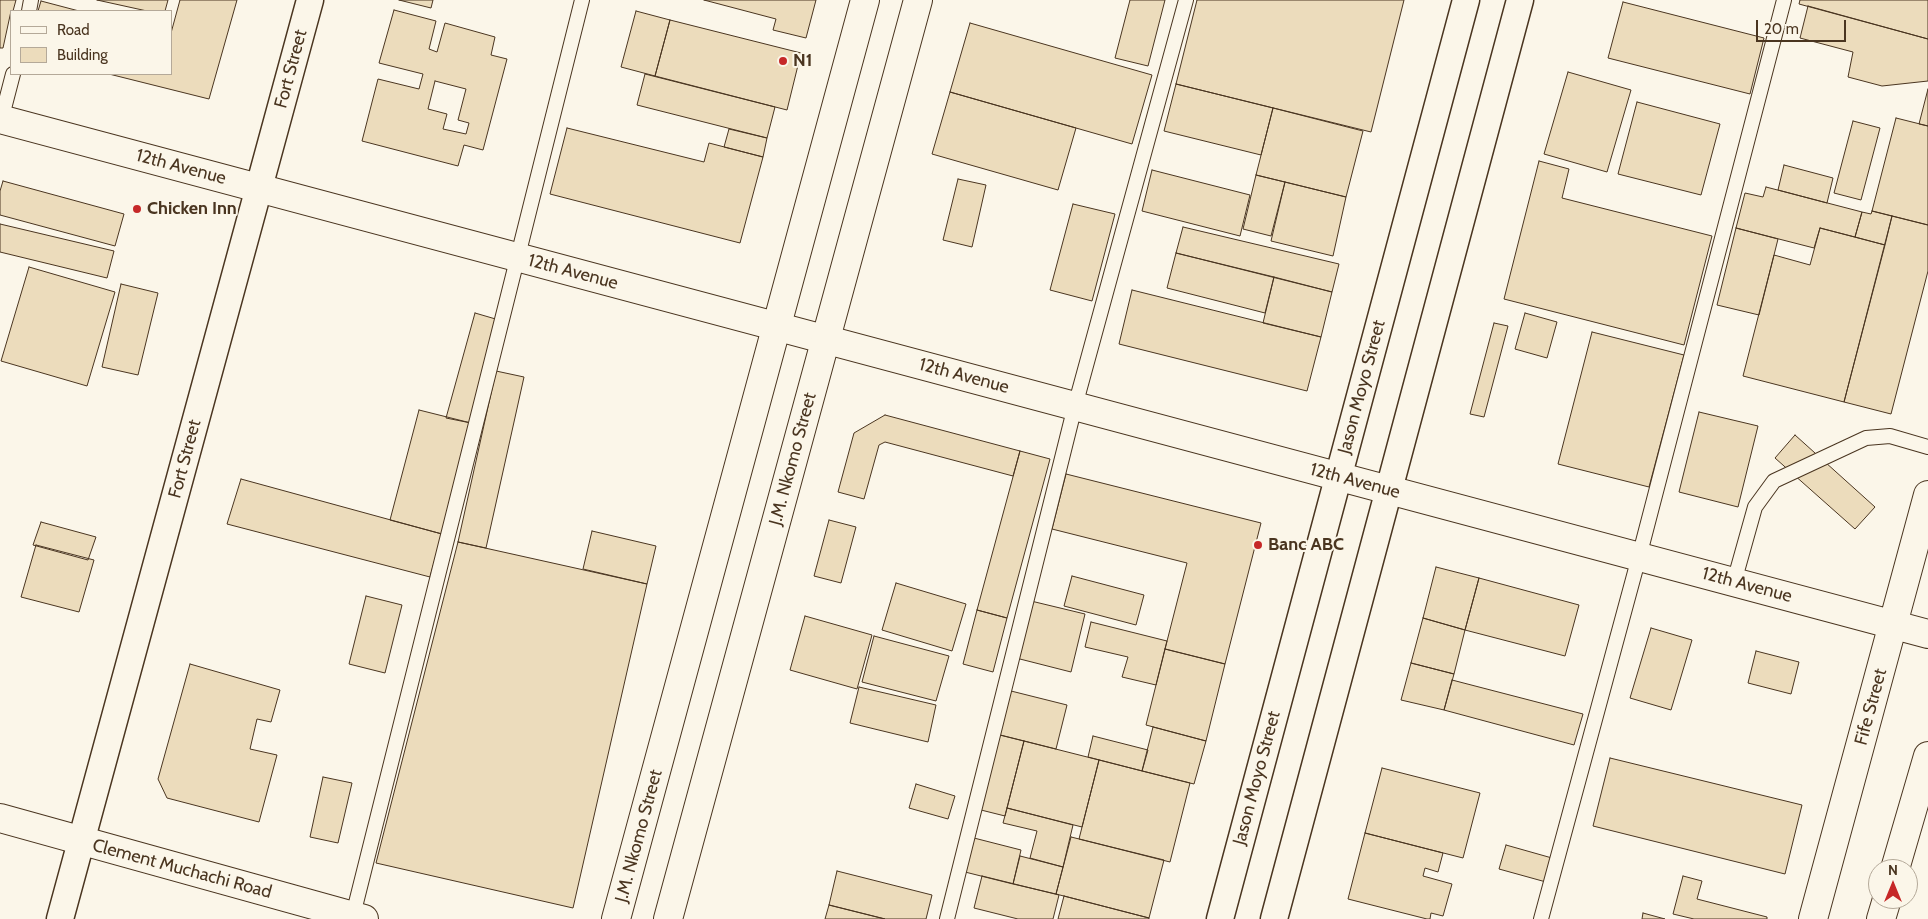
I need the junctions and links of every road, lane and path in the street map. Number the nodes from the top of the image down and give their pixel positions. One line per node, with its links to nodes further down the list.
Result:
1 (310, 0): 11 (street, Fort Street)
2 (582, 0): 12 (lane)
3 (865, 0): 13 (main road, J.M. Nkomo Street)
4 (918, 0): 14 (main road, J.M. Nkomo Street)
5 (1186, 0): 15 (lane)
6 (1466, 0): 17 (street, Jason Moyo Street)
7 (1520, 0): 18 (street)
8 (1784, 0): 20 (lane)
9 (13, 75): 10 (lane)
10 (0, 121): 11 (main road, 12th Avenue)
11 (259, 188): 12 (main road, 12th Avenue); 26 (street, Fort Street)
12 (517, 257): 13 (main road, 12th Avenue); 28 (lane)
13 (777, 326): 14 (main road, 12th Avenue); 30 (main road, J.M. Nkomo Street)
14 (826, 340): 15 (main road, 12th Avenue); 31 (main road, J.M. Nkomo Street)
15 (1075, 406): 17 (main road, 12th Avenue); 32 (lane)
16 (1928, 447): 21 (lane)
17 (1338, 476): 18 (main road, 12th Avenue); 33 (street, Jason Moyo Street)
18 (1389, 490): 20 (main road, 12th Avenue); 34 (street)
19 (1928, 496): 22 (main road, Fife Street)
20 (1639, 556): 21 (main road, 12th Avenue); 35 (lane)
21 (1734, 582): 22 (main road, 12th Avenue)
22 (1893, 624): 23 (main road, 12th Avenue); 36 (main road, Fife Street)
23 (1928, 634)
24 (1928, 756): 27 (main road)
25 (0, 818): 26 (main road, Clement Muchachi Road)
26 (82, 841): 28 (main road, Clement Muchachi Road); 29 (street, Fort Street)
27 (1899, 859)
28 (356, 918)
29 (60, 919)
30 (616, 919)
31 (668, 919)
32 (947, 919)
33 (1220, 919)
34 (1274, 919)
35 (1541, 919)
36 (1813, 919)

